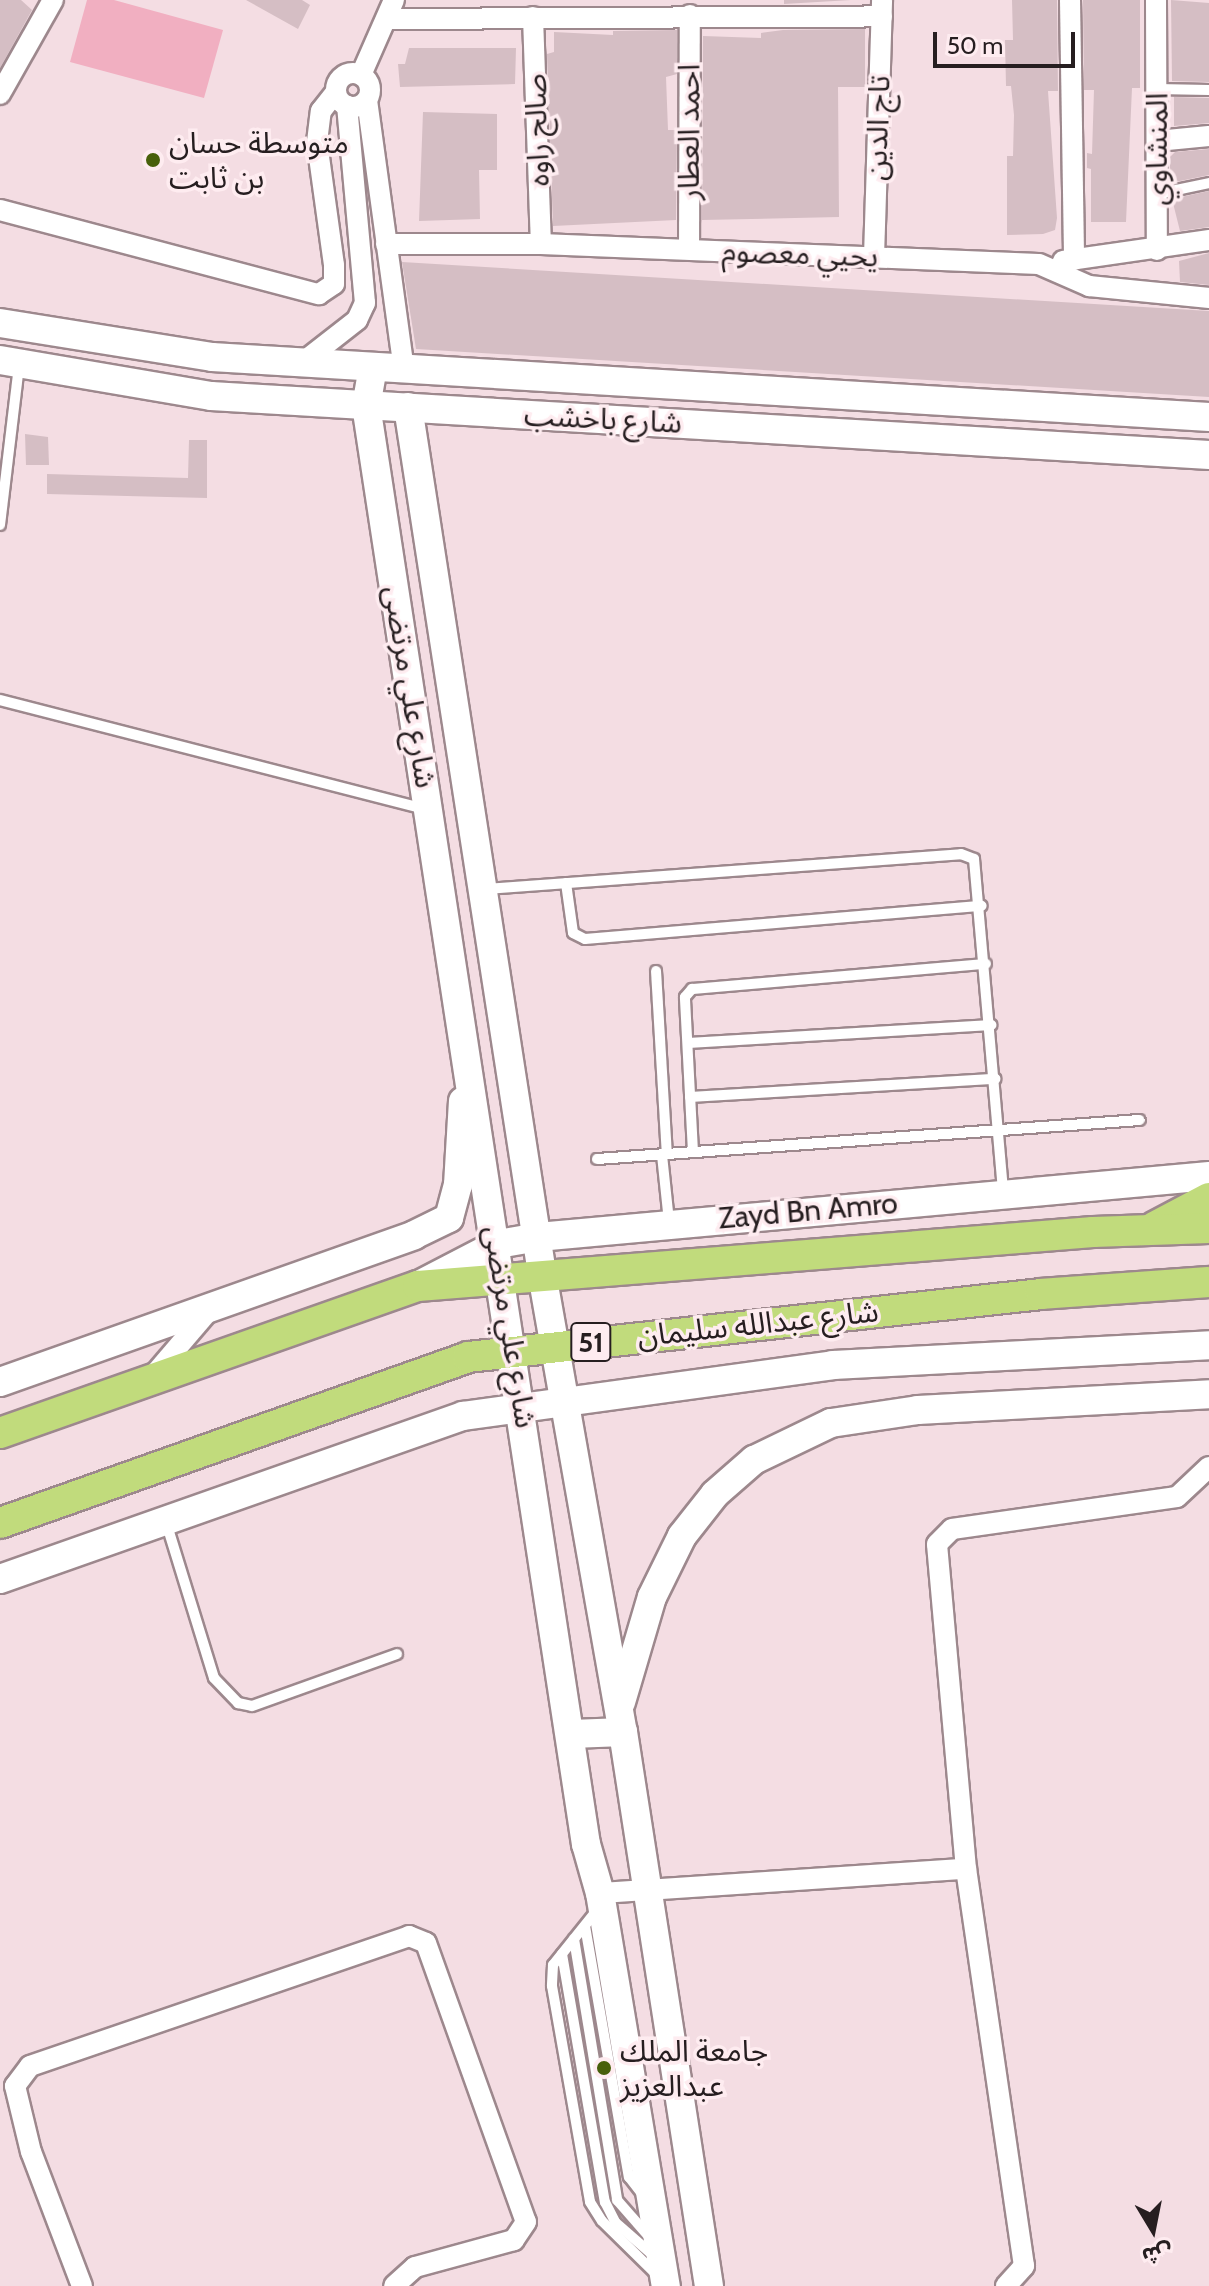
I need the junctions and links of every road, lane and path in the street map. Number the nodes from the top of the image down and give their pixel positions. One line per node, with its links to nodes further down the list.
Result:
1 (53, 0): 12 (street)
2 (1070, 0): 26 (street)
3 (1156, 0): 10 (street, المنشاوي)
4 (389, 6): 8 (street); 9 (street)
5 (591, 8): 7 (street); 8 (street)
6 (882, 8): 7 (street); 25 (street, تاج الدين)
7 (699, 10): 23 (street, احمد العطار)
8 (533, 17): 22 (street, صالح راوه)
9 (361, 75): 13 (street); 14 (street)
10 (1157, 89): 11 (lane); 16 (street, المنشاوي)
11 (1209, 90)
12 (0, 94)
13 (342, 99): 14 (street); 19 (street); 31 (street)
14 (367, 100): 21 (street)
15 (1209, 136): 16 (street)
16 (1157, 141): 18 (street, المنشاوي)
17 (1209, 183): 18 (lane)
18 (1157, 194): 24 (street, المنشاوي)
19 (0, 210)
20 (1209, 240): 24 (street)
21 (386, 244): 22 (street, يحيي معصوم); 33 (street)
22 (541, 244): 23 (street, يحيي معصوم)
23 (689, 249): 25 (street, يحيي معصوم)
24 (1157, 250): 26 (street)
25 (874, 257): 27 (street, يحيي معصوم)
26 (1074, 260): 27 (street)
27 (1039, 264): 28 (street, يحيي معصوم)
28 (1209, 298)
29 (0, 323): 31 (main road, شارع باخشب)
30 (10, 362): 34 (main road, شارع باخشب); 38 (lane)
31 (302, 363): 32 (main road, شارع باخشب)
32 (373, 367): 33 (main road, شارع باخشب); 34 (main road, شارع علي مرتضى)
33 (404, 369): 36 (main road, شارع باخشب)
34 (366, 405): 35 (main road, شارع باخشب); 41 (main road, شارع علي مرتضى)
35 (408, 407): 37 (main road, شارع باخشب); 43 (main road, شارع علي مرتضى)
36 (1209, 417)
37 (1209, 455)
38 (2, 502): 39 (lane)
39 (0, 525)
40 (0, 700): 41 (lane)
41 (429, 811): 49 (main road, شارع علي مرتضى)
42 (566, 883): 43 (lane); 44 (lane); 44 (lane)
43 (483, 890): 64 (main road, شارع علي مرتضى)
44 (982, 906): 45 (lane)
45 (986, 964): 47 (lane); 48 (lane)
46 (656, 971): 55 (lane)
47 (991, 1025): 48 (lane); 50 (lane)
48 (688, 1043): 51 (lane)
49 (467, 1049): 65 (main road, شارع علي مرتضى); 70 (main road)
50 (995, 1079): 51 (lane); 53 (lane)
51 (690, 1097): 54 (lane)
52 (1140, 1120): 53 (lane)
53 (998, 1130): 54 (lane); 58 (lane)
54 (693, 1152): 55 (lane)
55 (664, 1155): 56 (lane); 61 (lane)
56 (597, 1159)
57 (1209, 1176): 58 (main road, Zayd Bn Amro)
58 (1003, 1193): 61 (main road, Zayd Bn Amro)
59 (1209, 1198): 63 (main road)
60 (1209, 1220): 63 (main road)
61 (669, 1224): 64 (main road, Zayd Bn Amro)
62 (1209, 1228): 63 (main road, شارع عبدالله سليمان)
63 (1148, 1230): 66 (main road, شارع عبدالله سليمان)
64 (538, 1237): 65 (main road, Zayd Bn Amro); 66 (main road, شارع علي مرتضى)
65 (498, 1244): 67 (main road, شارع علي مرتضى); 69 (main road, Zayd Bn Amro)
66 (542, 1274): 67 (main road, شارع عبدالله سليمان); 72 (main road, شارع علي مرتضى)
67 (503, 1277): 69 (main road, شارع عبدالله سليمان); 73 (main road, شارع علي مرتضى)
68 (1209, 1284): 72 (main road, شارع عبدالله سليمان / 51)
69 (418, 1286): 74 (main road, شارع عبدالله سليمان)
70 (211, 1308): 74 (street); 75 (main road)
71 (1209, 1345): 77 (main road)
72 (555, 1346): 73 (main road, شارع عبدالله سليمان / 51); 77 (main road, شارع علي مرتضى)
73 (514, 1352): 78 (main road, شارع علي مرتضى); 82 (main road, شارع عبدالله سليمان / 51)
74 (153, 1376): 79 (main road, شارع عبدالله سليمان)
75 (0, 1382)
76 (1209, 1394): 85 (main road)
77 (564, 1402): 78 (main road); 85 (main road, شارع علي مرتضى)
78 (523, 1409): 81 (main road); 86 (main road, شارع علي مرتضى)
79 (0, 1433)
80 (1209, 1467): 87 (street)
81 (165, 1521): 83 (main road); 84 (lane)
82 (0, 1523)
83 (0, 1579)
84 (397, 1654)
85 (621, 1721): 86 (main road); 88 (main road, شارع علي مرتضى)
86 (572, 1734): 89 (main road, شارع علي مرتضى)
87 (966, 1869): 88 (street); 96 (street)
88 (647, 1892): 89 (street); 95 (main road, شارع علي مرتضى)
89 (596, 1908): 90 (lane); 92 (main road, شارع علي مرتضى)
90 (574, 1939): 91 (lane); 92 (lane)
91 (562, 1954): 92 (lane); 92 (lane)
92 (663, 2269)
93 (82, 2286): 94 (street)
94 (394, 2286)
95 (709, 2286)
96 (1006, 2286)

